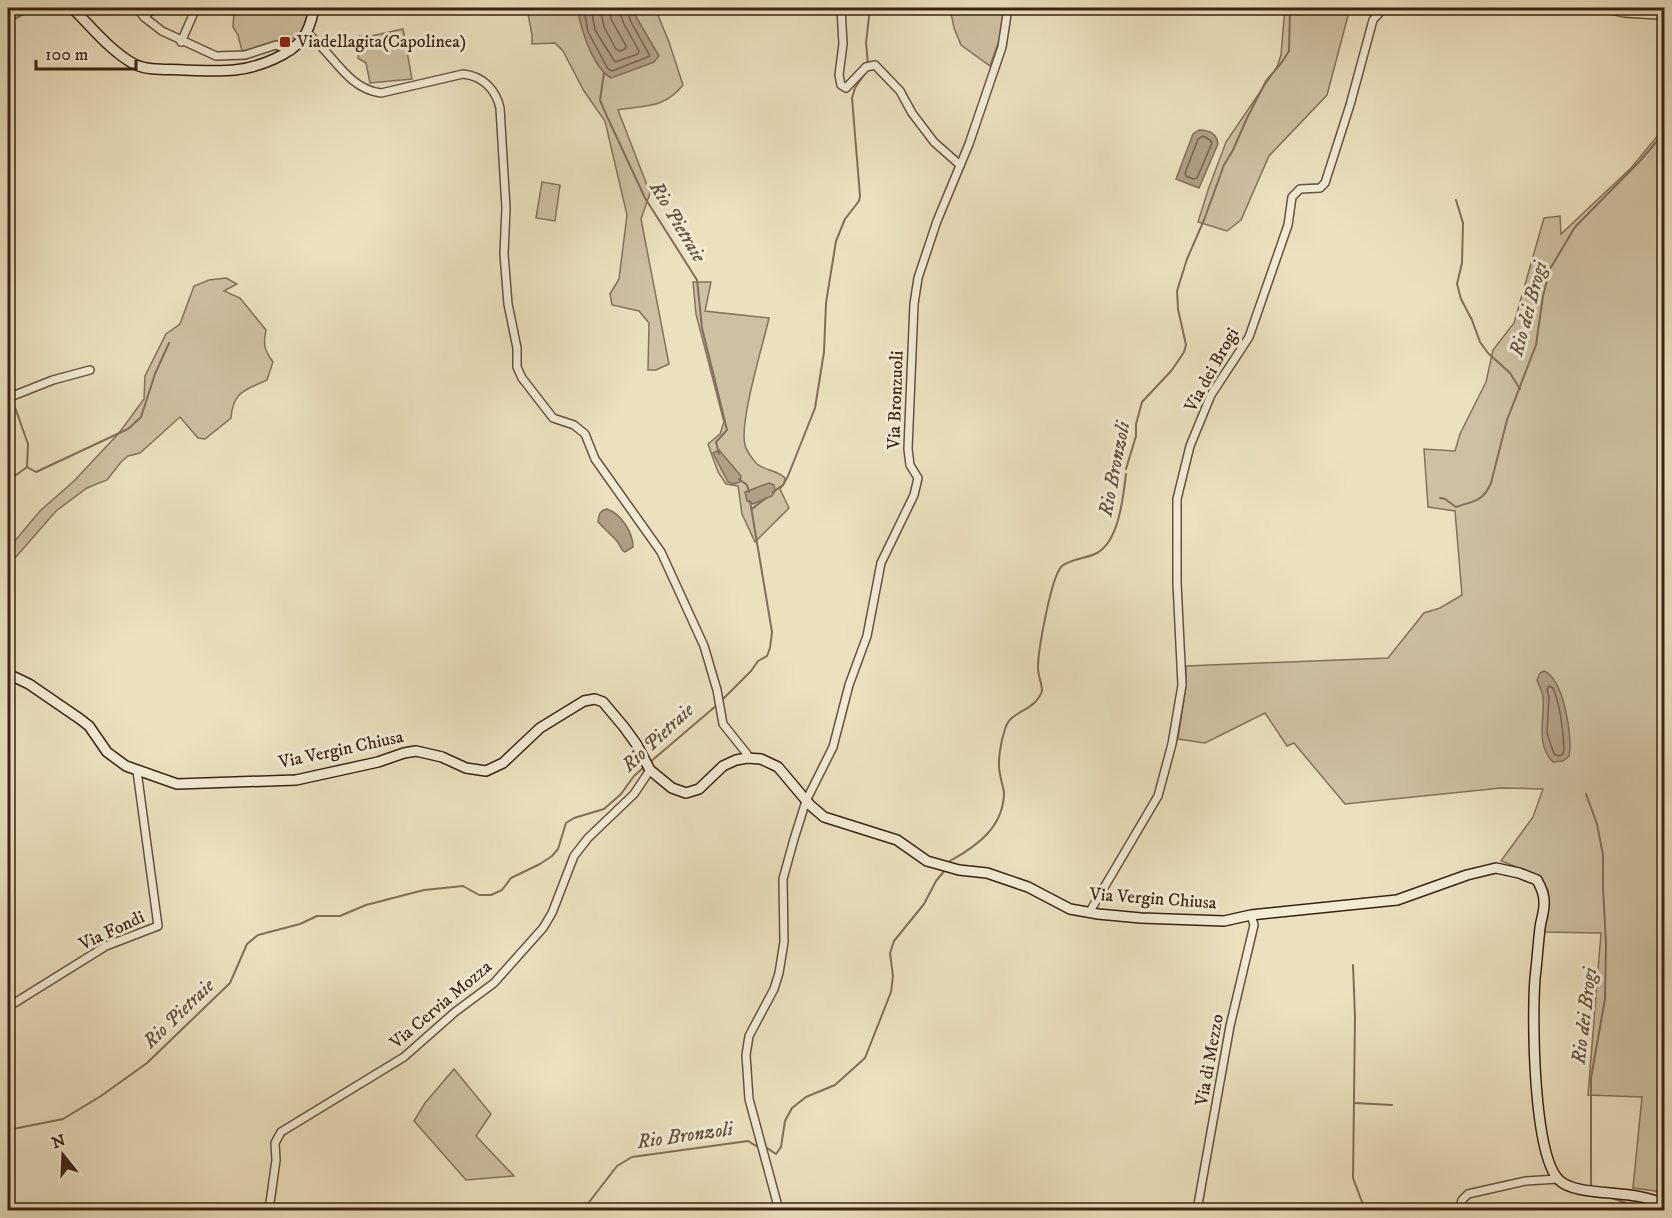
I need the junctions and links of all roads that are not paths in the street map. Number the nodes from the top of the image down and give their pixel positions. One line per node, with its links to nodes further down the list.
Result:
1 (72, 8): 16 (street)
2 (137, 8): 13 (street)
3 (154, 8): 13 (street)
4 (196, 8): 15 (street)
5 (230, 8): 6 (street)
6 (246, 8)
7 (314, 8): 14 (street)
8 (842, 8): 17 (street)
9 (1008, 8): 17 (street, Via Bronzuoli)
10 (1389, 8): 25 (street, Via dei Brogi)
11 (1603, 8): 12 (street)
12 (1665, 17)
13 (144, 18): 15 (street)
14 (307, 33): 16 (street); 21 (street)
15 (181, 42): 16 (street)
16 (291, 51)
17 (960, 165): 24 (street, Via Bronzuoli)
18 (90, 370): 19 (street)
19 (11, 395)
20 (8, 674): 23 (street, Via Vergin Chiusa)
21 (747, 758): 22 (street, Via Vergin Chiusa); 24 (street, Via Vergin Chiusa)
22 (650, 770): 23 (street, Via Vergin Chiusa); 30 (street, Via Cervia Mozza)
23 (137, 771): 27 (street, Via Fondi)
24 (806, 801): 25 (street, Via Vergin Chiusa); 31 (street, Via Bronzuoli)
25 (1089, 913): 26 (street, Via Vergin Chiusa)
26 (1251, 915): 28 (street, Via Vergin Chiusa); 32 (street, Via di Mezzo)
27 (8, 1007)
28 (1558, 1179): 29 (street); 33 (street)
29 (1665, 1205)
30 (269, 1210)
31 (779, 1210)
32 (1197, 1210)
33 (1459, 1210)

